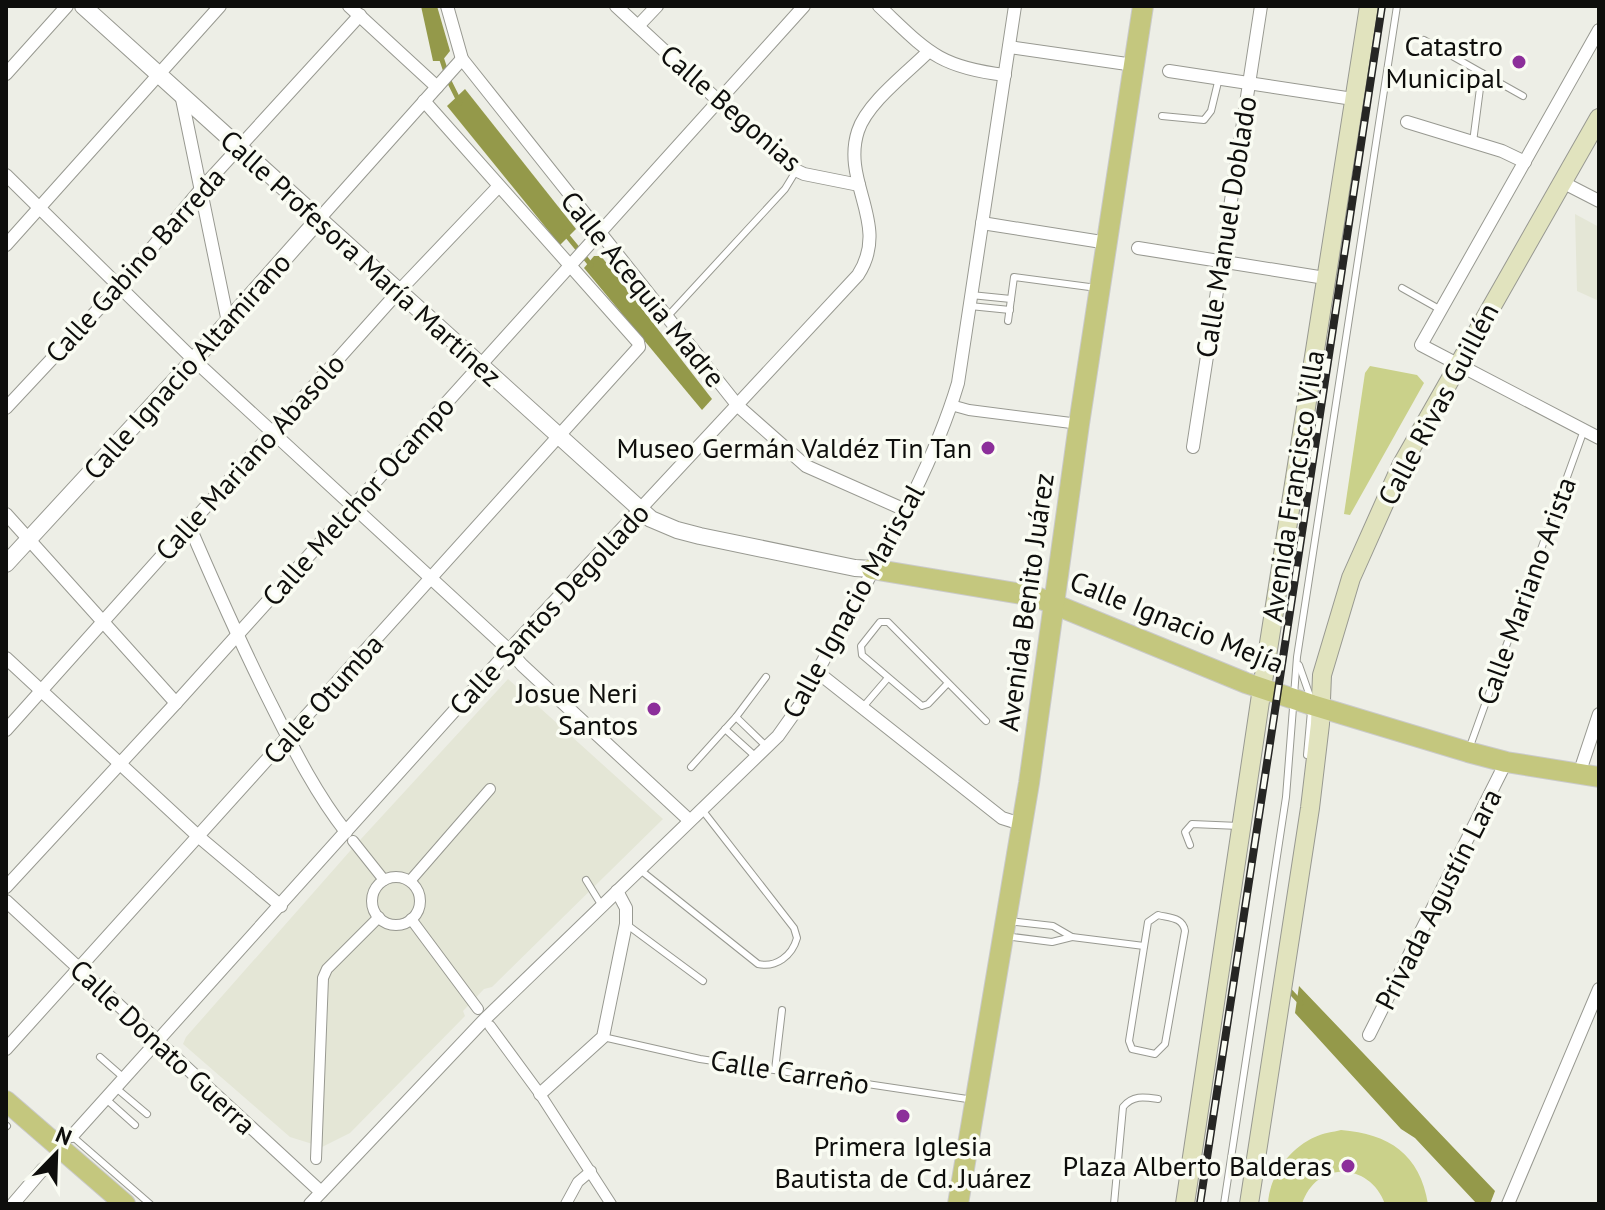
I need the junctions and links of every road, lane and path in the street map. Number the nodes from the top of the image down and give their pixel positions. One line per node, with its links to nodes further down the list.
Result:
1 (67, 6): 25 (street)
2 (83, 6): 23 (street, Calle Profesora María Martínez)
3 (220, 6): 23 (street)
4 (447, 6): 20 (street, Calle Acequia Madre)
5 (616, 6): 15 (street, Calle Begonias)
6 (657, 6): 15 (street)
7 (804, 6): 34 (street, Calle Melchor Ocampo)
8 (879, 6): 19 (street)
9 (1015, 6): 18 (street, Calle Ignacio Mariscal)
10 (1143, 6): 21 (main road, Avenida Benito Juárez)
11 (1261, 6): 28 (street, Calle Manuel Doblado)
12 (1369, 6): 32 (main road, Avenida Francisco Villa)
13 (1397, 6): 95 (lane, Avenida Francisco Villa)
14 (355, 10): 29 (street); 39 (street, Calle Gabino Barreda)
15 (638, 26): 34 (street, Calle Begonias)
16 (1599, 30): 40 (street, Calle Rivas Guillén)
17 (1424, 40): 24 (lane)
18 (1009, 47): 21 (street); 26 (street, Calle Ignacio Mariscal)
19 (928, 52): 26 (street); 44 (street, Calle Santos Degollado)
20 (458, 63): 29 (street, Calle Ignacio Altamirano); 51 (street, Calle Acequia Madre)
21 (1134, 65): 52 (main road, Avenida Benito Juárez)
22 (1169, 71): 27 (street)
23 (158, 73): 30 (street, Calle Profesora María Martínez); 48 (street)
24 (1482, 73): 31 (lane); 38 (lane)
25 (6, 74)
26 (1005, 75): 50 (street, Calle Ignacio Mariscal)
27 (1219, 78): 28 (street); 35 (lane)
28 (1247, 83): 32 (street); 55 (street, Calle Manuel Doblado)
29 (439, 84): 33 (street, Calle Ignacio Altamirano)
30 (181, 94): 39 (street, Calle Profesora María Martínez); 46 (street)
31 (1523, 96)
32 (1353, 99): 57 (main road, Avenida Francisco Villa)
33 (424, 101): 45 (street, Calle Acequia Madre); 49 (street, Calle Ignacio Altamirano)
34 (719, 101): 41 (street, Calle Begonias); 51 (street, Calle Melchor Ocampo)
35 (1162, 116)
36 (1599, 118): 43 (main road, Calle Rivas Guillén)
37 (1407, 122): 38 (street)
38 (1473, 142): 40 (street)
39 (239, 147): 46 (street, Calle Gabino Barreda); 49 (street, Calle Profesora María Martínez)
40 (1525, 162): 65 (street, Calle Rivas Guillén)
41 (796, 171): 44 (street, Calle Begonias); 66 (lane)
42 (6, 175): 48 (street)
43 (1562, 182): 47 (street); 71 (main road, Calle Rivas Guillén)
44 (859, 185): 74 (street, Calle Santos Degollado)
45 (498, 187): 56 (street, Calle Acequia Madre); 61 (street, Calle Mariano Abasolo)
46 (201, 189): 58 (street, Calle Gabino Barreda); 68 (street)
47 (1599, 201)
48 (40, 207): 53 (street); 58 (street)
49 (319, 219): 61 (street, Calle Profesora María Martínez); 68 (street, Calle Ignacio Altamirano)
50 (982, 223): 52 (street); 63 (street, Calle Ignacio Mariscal)
51 (596, 237): 56 (street, Calle Melchor Ocampo); 66 (street, Calle Acequia Madre)
52 (1108, 243): 60 (main road, Avenida Benito Juárez)
53 (6, 245)
54 (1138, 248): 55 (street)
55 (1221, 261): 57 (street); 81 (street, Calle Manuel Doblado)
56 (572, 264): 69 (street, Calle Acequia Madre); 72 (street, Calle Melchor Ocampo)
57 (1325, 278): 101 (main road, Avenida Francisco Villa)
58 (120, 286): 70 (street); 75 (street, Calle Gabino Barreda)
59 (1402, 288): 65 (lane)
60 (1101, 289): 62 (lane); 76 (main road, Avenida Benito Juárez)
61 (398, 292): 72 (street, Calle Profesora María Martínez); 78 (street, Calle Mariano Abasolo)
62 (1011, 299): 63 (lane); 64 (lane)
63 (971, 300): 64 (lane); 73 (street, Calle Ignacio Mariscal)
64 (1010, 310): 67 (lane)
65 (1441, 310): 71 (street, Calle Rivas Guillén)
66 (667, 317): 74 (street, Calle Acequia Madre)
67 (1008, 321)
68 (228, 322): 70 (street, Calle Ignacio Altamirano)
69 (639, 347): 80 (street, Calle Otumba)
70 (194, 360): 78 (street); 87 (street, Calle Ignacio Altamirano)
71 (1457, 364): 77 (street); 104 (main road, Calle Rivas Guillén)
72 (480, 367): 80 (street, Calle Profesora María Martínez); 82 (street, Calle Melchor Ocampo)
73 (951, 405): 76 (street); 83 (street, Calle Ignacio Mariscal)
74 (738, 406): 83 (street, Calle Acequia Madre); 84 (street, Calle Santos Degollado)
75 (6, 408)
76 (1079, 424): 91 (main road, Avenida Benito Juárez)
77 (1584, 430): 79 (street); 113 (lane, Calle Mariano Arista)
78 (272, 433): 82 (street); 86 (street, Calle Mariano Abasolo)
79 (1599, 438)
80 (559, 439): 84 (street, Calle Profesora María Martínez); 90 (street, Calle Otumba)
81 (1193, 447)
82 (352, 508): 90 (street); 93 (street, Calle Melchor Ocampo)
83 (903, 509): 89 (street, Calle Ignacio Mariscal)
84 (639, 510): 89 (street, Calle Ignacio Mejía); 94 (street, Calle Santos Degollado)
85 (6, 514): 87 (street)
86 (189, 525): 92 (street, Calle Mariano Abasolo); 93 (street)
87 (30, 540): 88 (street, Calle Ignacio Altamirano); 92 (street)
88 (6, 564)
89 (872, 569): 91 (main road, Calle Ignacio Mejía); 97 (street, Calle Ignacio Mariscal)
90 (431, 579): 94 (street); 111 (street, Calle Otumba)
91 (1055, 603): 101 (main road, Calle Ignacio Mejía); 122 (main road, Avenida Benito Juárez)
92 (103, 621): 102 (street, Calle Mariano Abasolo); 103 (street)
93 (236, 635): 103 (street, Calle Melchor Ocampo); 111 (street)
94 (509, 650): 121 (street); 125 (street, Calle Santos Degollado)
95 (1297, 657): 104 (lane, Avenida Francisco Villa); 104 (lane, Avenida Francisco Villa)
96 (6, 658): 102 (street)
97 (816, 671): 105 (street); 112 (street, Calle Ignacio Mariscal)
98 (766, 677): 107 (lane)
99 (887, 679): 100 (lane); 100 (lane); 105 (lane)
100 (948, 683): 108 (lane)
101 (1262, 688): 104 (main road, Calle Ignacio Mejía); 123 (main road, Avenida Francisco Villa)
102 (42, 691): 110 (street, Calle Mariano Abasolo); 116 (street)
103 (176, 703): 116 (street, Calle Melchor Ocampo)
104 (1309, 703): 113 (main road, Calle Ignacio Mejía); 177 (lane, Avenida Francisco Villa); 178 (lane, Avenida Francisco Villa); 179 (main road, Avenida Francisco Villa)
105 (863, 707): 122 (street)
106 (1599, 714): 118 (street)
107 (736, 717): 109 (lane); 112 (lane)
108 (986, 721)
109 (725, 729): 114 (lane); 117 (lane)
110 (6, 730)
111 (288, 737): 124 (street, Calle Otumba); 125 (street)
112 (767, 747): 114 (street, Calle Ignacio Mariscal)
113 (1468, 752): 115 (main road, Calle Ignacio Mejía)
114 (756, 757): 120 (street, Calle Ignacio Mariscal)
115 (1506, 762): 118 (main road, Calle Ignacio Mejía); 148 (street, Privada Agustín Lara)
116 (120, 765): 124 (street); 131 (street, Calle Melchor Ocampo)
117 (691, 767)
118 (1589, 776)
119 (490, 789): 130 (street)
120 (701, 808): 121 (street, Calle Ignacio Mariscal); 127 (lane)
121 (689, 820): 127 (street, Calle Ignacio Mariscal)
122 (1021, 824): 139 (main road, Avenida Benito Juárez)
123 (1242, 827): 126 (lane); 176 (main road, Avenida Francisco Villa)
124 (199, 837): 134 (street); 142 (street, Calle Otumba)
125 (350, 837): 128 (street); 134 (street, Calle Santos Degollado)
126 (1190, 845)
127 (639, 869): 132 (street, Calle Ignacio Mariscal)
128 (384, 880): 130 (street); 136 (street)
129 (586, 880): 135 (lane)
130 (410, 881): 137 (street)
131 (6, 887)
132 (617, 891): 135 (street, Calle Ignacio Mariscal); 138 (street)
133 (6, 901): 142 (street, Calle Donato Guerra)
134 (281, 906): 150 (street, Calle Santos Degollado)
135 (602, 906): 166 (street, Calle Ignacio Mariscal)
136 (379, 917): 137 (street); 163 (street)
137 (411, 919): 145 (street)
138 (626, 924): 143 (lane); 149 (street)
139 (1003, 928): 140 (lane); 140 (lane); 158 (main road, Avenida Benito Juárez)
140 (1072, 937): 141 (lane)
141 (1144, 946): 141 (lane)
142 (78, 969): 150 (street, Calle Donato Guerra); 151 (street, Calle Otumba)
143 (703, 981)
144 (1599, 989): 167 (street)
145 (478, 1009)
146 (782, 1010): 153 (lane)
147 (490, 1026): 155 (street)
148 (1369, 1035)
149 (603, 1037): 153 (lane, Calle Carreño); 155 (street)
150 (158, 1041): 154 (street, Calle Santos Degollado); 166 (street, Calle Donato Guerra)
151 (6, 1049)
152 (100, 1057): 154 (lane)
153 (775, 1070): 158 (lane, Calle Carreño)
154 (120, 1084): 156 (street, Calle Santos Degollado); 160 (lane)
155 (540, 1094): 165 (street)
156 (106, 1099): 161 (lane); 162 (street, Calle Santos Degollado)
157 (1158, 1099): 175 (lane)
158 (977, 1100): 174 (main road, Avenida Benito Juárez)
159 (6, 1101): 169 (main road)
160 (147, 1114)
161 (135, 1125)
162 (72, 1136): 170 (lane)
163 (316, 1159)
164 (43, 1169): 168 (street)
165 (591, 1171): 172 (street); 173 (street)
166 (321, 1192): 171 (street, Calle Ignacio Mariscal)
167 (1509, 1202)
168 (13, 1204)
169 (125, 1204)
170 (150, 1204)
171 (310, 1204)
172 (566, 1204)
173 (611, 1204)
174 (958, 1204)
175 (1114, 1204)
176 (1185, 1204)
177 (1224, 1204)
178 (1240, 1204)
179 (1249, 1204)

